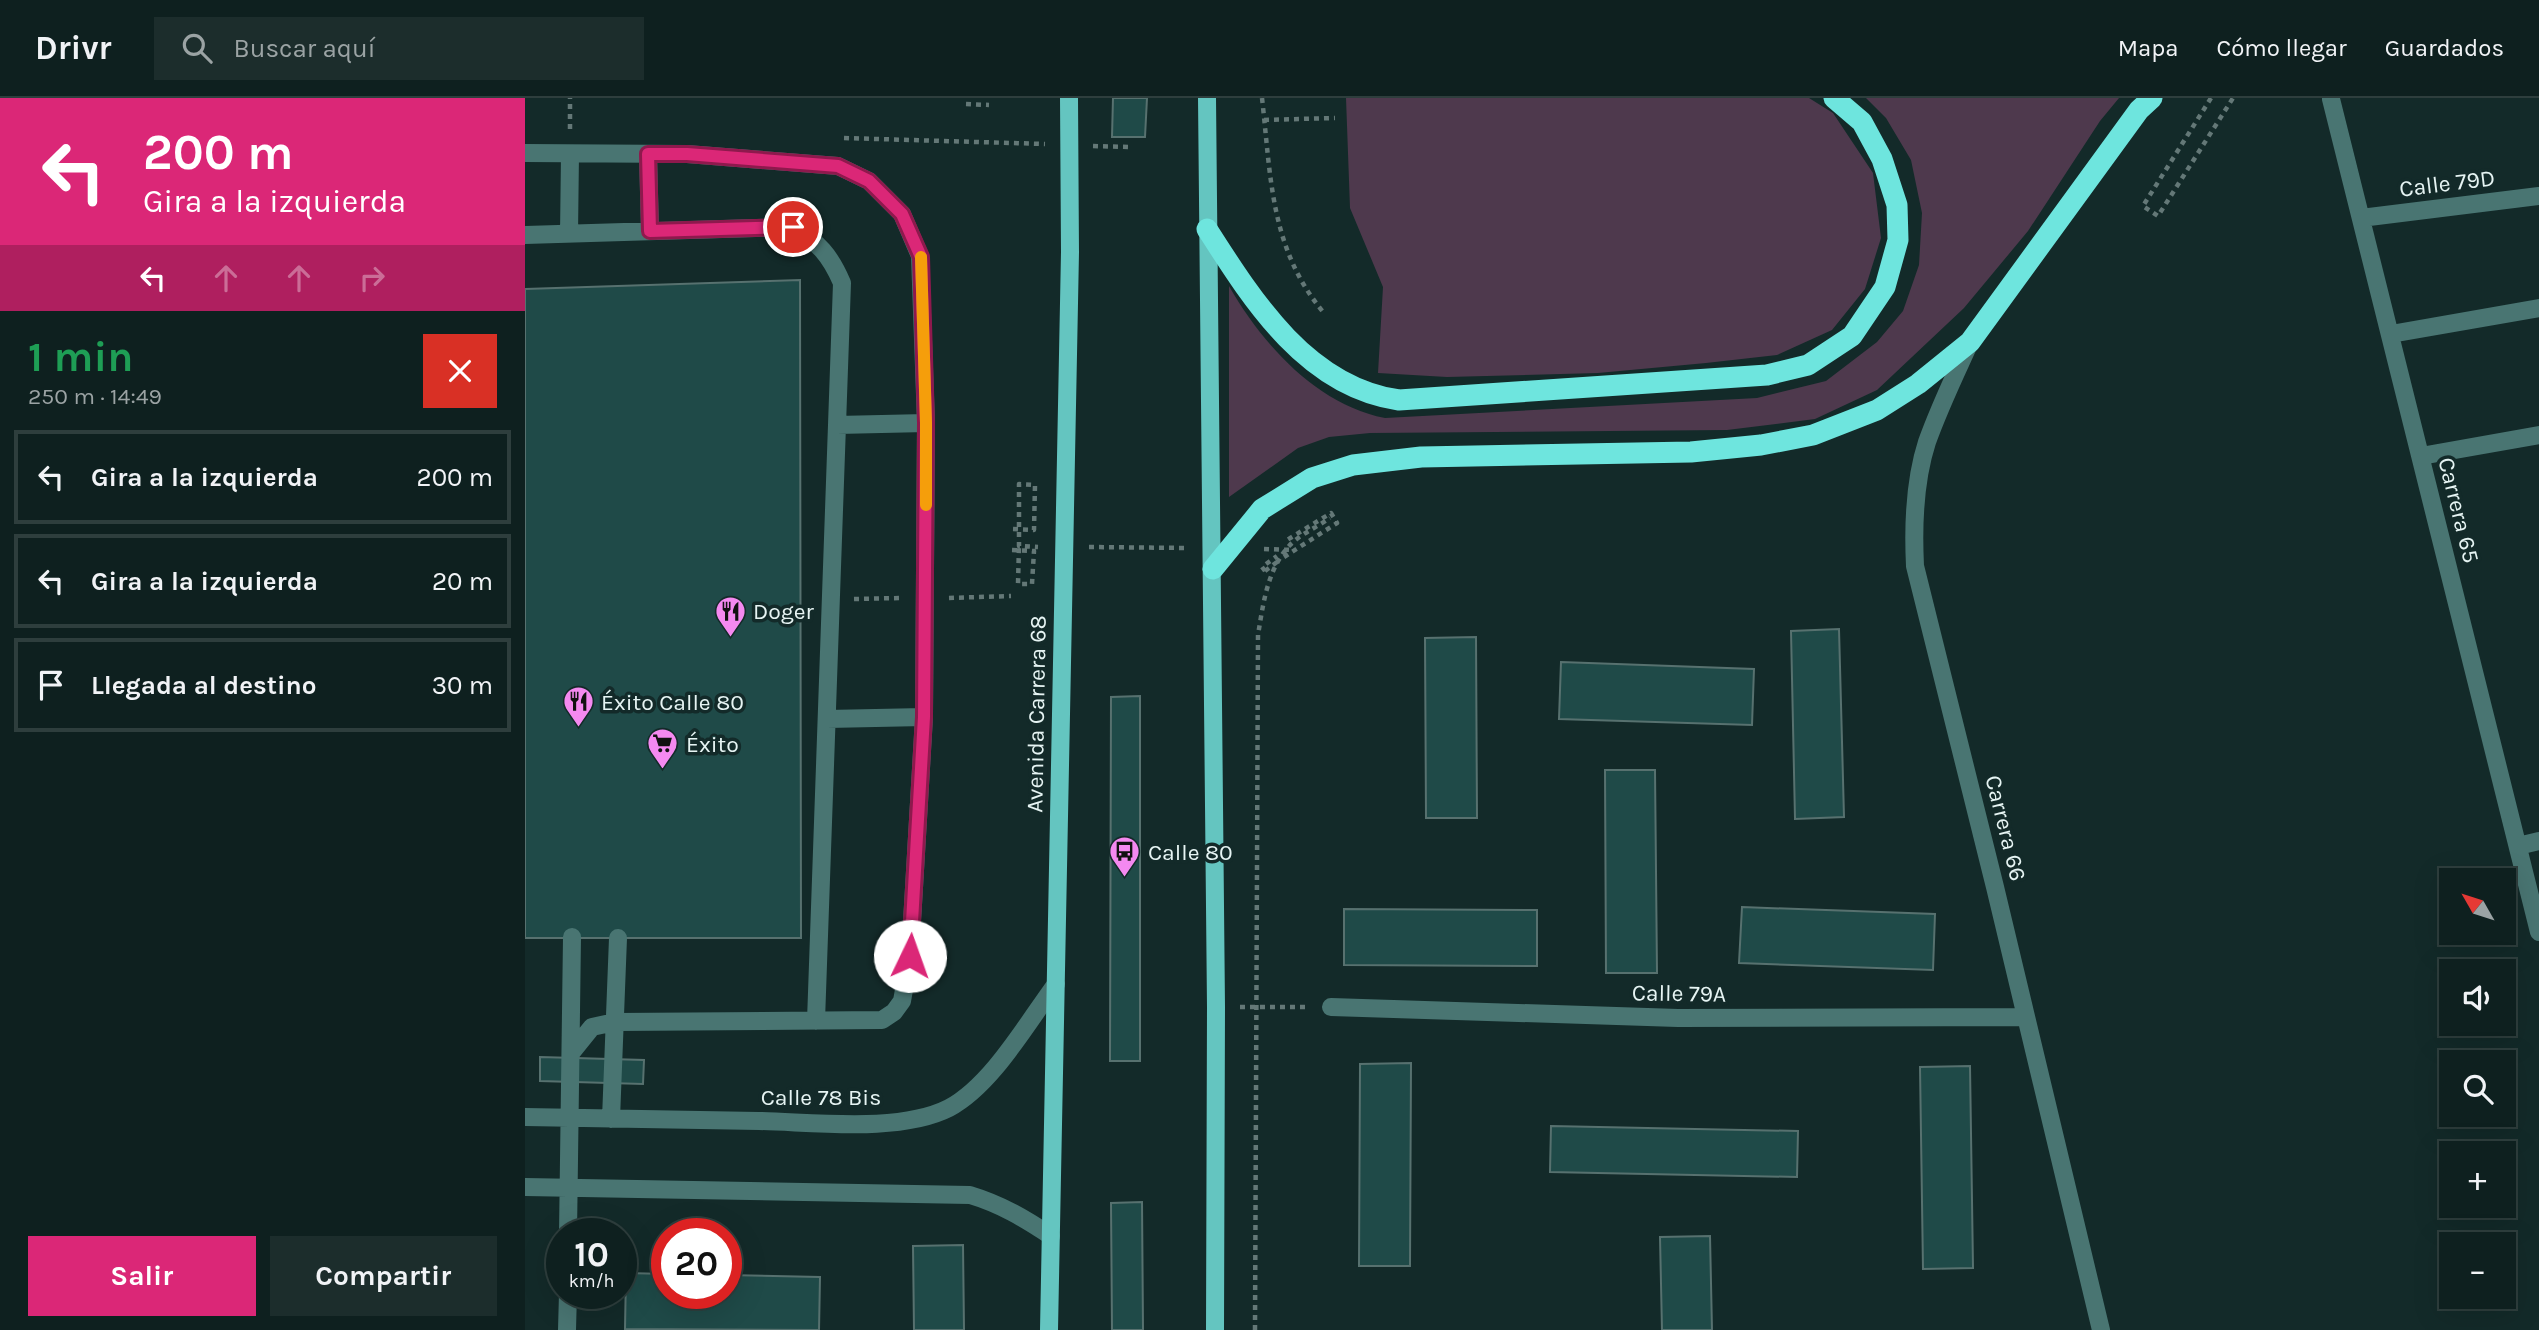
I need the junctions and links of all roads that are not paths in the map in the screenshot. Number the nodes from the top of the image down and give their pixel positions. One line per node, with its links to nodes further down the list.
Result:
1 (1069, 98): 30 (main road, Avenida Carrera 68)
2 (1207, 98): 11 (main road)
3 (1834, 98): 11 (highway)
4 (2152, 98): 17 (highway)
5 (2331, 99): 10 (street, Carrera 65)
6 (525, 153): 7 (street)
7 (570, 154): 8 (street); 13 (street)
8 (648, 154): 12 (street); 18 (street)
9 (2539, 196): 10 (street, Calle 79D)
10 (2361, 218): 16 (street, Carrera 65)
11 (1207, 229): 22 (main road)
12 (650, 231): 13 (street); 19 (street)
13 (569, 234): 14 (street)
14 (525, 235)
15 (2539, 308): 16 (street)
16 (2391, 334): 21 (street, Carrera 65)
17 (1971, 342): 22 (highway); 32 (street, Carrera 66)
18 (926, 423): 19 (street); 23 (street)
19 (837, 425): 24 (street)
20 (2539, 435): 21 (street)
21 (2421, 456): 26 (street, Carrera 65)
22 (1213, 569): 46 (main road)
23 (924, 717): 24 (street); 33 (street)
24 (827, 719): 33 (street)
25 (2539, 841): 26 (street)
26 (2518, 846): 27 (street, Carrera 65)
27 (2539, 932)
28 (572, 937): 35 (street)
29 (618, 938): 34 (street)
30 (1056, 984): 38 (street, Calle 78 Bis); 42 (main road, Avenida Carrera 68)
31 (1331, 1007): 32 (street, Calle 79A)
32 (2026, 1017): 47 (street, Carrera 66)
33 (817, 1021): 34 (street)
34 (615, 1022): 35 (street); 38 (street)
35 (571, 1053): 37 (street)
36 (525, 1117): 37 (street, Calle 78 Bis)
37 (570, 1118): 38 (street, Calle 78 Bis); 40 (street)
38 (611, 1119)
39 (525, 1187): 40 (street)
40 (569, 1188): 41 (street); 42 (street)
41 (568, 1218)
42 (1051, 1236): 45 (main road, Avenida Carrera 68)
43 (568, 1309): 44 (street)
44 (567, 1330)
45 (1049, 1330)
46 (1215, 1330)
47 (2101, 1330)

